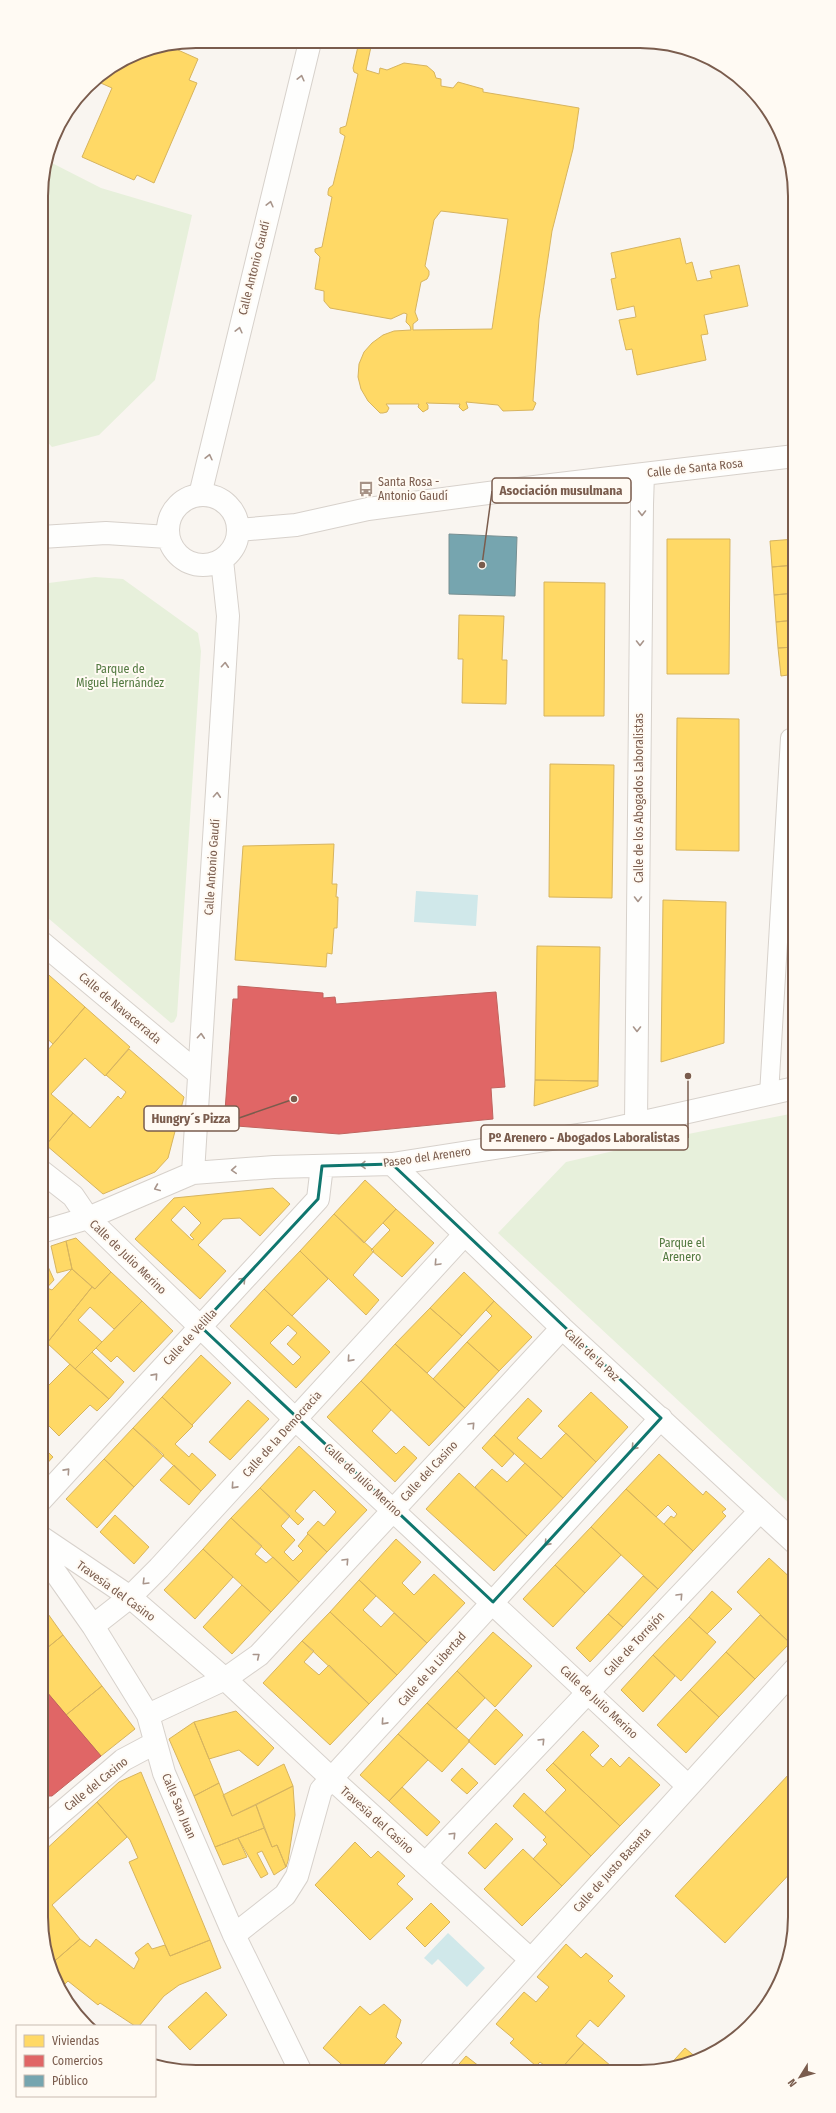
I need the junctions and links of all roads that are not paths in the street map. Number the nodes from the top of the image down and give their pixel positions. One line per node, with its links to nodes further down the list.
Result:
1 (309, 48): 4 (street, Calle Antonio Gaudí, one-way to 1)
2 (788, 457): 3 (street, Calle de Santa Rosa)
3 (644, 474): 5 (street, Calle de Santa Rosa); 14 (street, Calle de los Abogados Laboralistas, one-way to 14)
4 (200, 495): 5 (street); 7 (street)
5 (238, 530): 8 (street)
6 (48, 537): 7 (street)
7 (168, 537): 8 (street)
8 (222, 560): 11 (street, Calle Antonio Gaudí, one-way to 8)
9 (788, 772): 13 (lane)
10 (48, 948): 11 (street, Calle de Navacerrada)
11 (199, 1074): 17 (street, Calle Antonio Gaudí)
12 (788, 1090): 13 (street, Paseo del Arenero)
13 (769, 1095): 14 (street, Paseo del Arenero)
14 (636, 1123): 15 (street, Paseo del Arenero)
15 (392, 1164): 16 (street, Paseo del Arenero, one-way to 16); 21 (street, Calle de la Paz)
16 (322, 1166): 17 (street, Paseo del Arenero, one-way to 17); 22 (street, Calle de Velilla, one-way to 16)
17 (193, 1173): 19 (street, Paseo del Arenero, one-way to 19)
18 (48, 1177): 19 (street, Calle de Julio Merino)
19 (88, 1218): 20 (street, Paseo del Arenero); 22 (street, Calle de Julio Merino)
20 (48, 1230)
21 (464, 1235): 23 (street, Calle de la Paz); 25 (street, Calle de la Democracia, one-way to 25)
22 (200, 1326): 25 (street, Calle de Julio Merino); 26 (street, Calle de Velilla, one-way to 22)
23 (562, 1328): 24 (street, Calle de la Paz); 27 (street, Calle del Casino, one-way to 23)
24 (661, 1418): 28 (street, Calle de la Paz); 33 (street, Calle de la Libertad, one-way to 33)
25 (295, 1419): 27 (street, Calle de Julio Merino); 32 (street, Calle de la Democracia, one-way to 32)
26 (48, 1492)
27 (394, 1510): 33 (street, Calle de Julio Merino); 36 (street, Calle del Casino, one-way to 27)
28 (760, 1511): 29 (street, Calle de la Paz); 37 (street, Calle de Torrejón, one-way to 28)
29 (788, 1537)
30 (48, 1542): 32 (street, Travesía del Casino)
31 (48, 1562): 34 (street, Calle San Juan)
32 (130, 1598): 34 (street, Calle de la Democracia); 36 (street, Travesía del Casino)
33 (493, 1602): 37 (street, Calle de Julio Merino); 40 (street, Calle de la Libertad, one-way to 40)
34 (93, 1626): 38 (street, Calle San Juan)
35 (788, 1677): 41 (street, Calle de Justo Basanta)
36 (225, 1679): 38 (street); 40 (street, Travesía del Casino)
37 (589, 1692): 41 (street, Calle de Julio Merino); 43 (street, Calle de Torrejón, one-way to 37)
38 (148, 1715): 39 (street, Calle San Juan)
39 (155, 1743): 42 (street, Calle del Casino); 44 (street, Calle San Juan)
40 (332, 1779): 43 (street, Travesía del Casino); 44 (street, Calle de la Libertad)
41 (688, 1786): 45 (street, Calle de Justo Basanta)
42 (48, 1824)
43 (426, 1863): 45 (street, Travesía del Casino)
44 (234, 1935): 46 (street, Calle San Juan)
45 (530, 1959): 47 (street, Calle de Justo Basanta)
46 (298, 2065)
47 (435, 2065)

